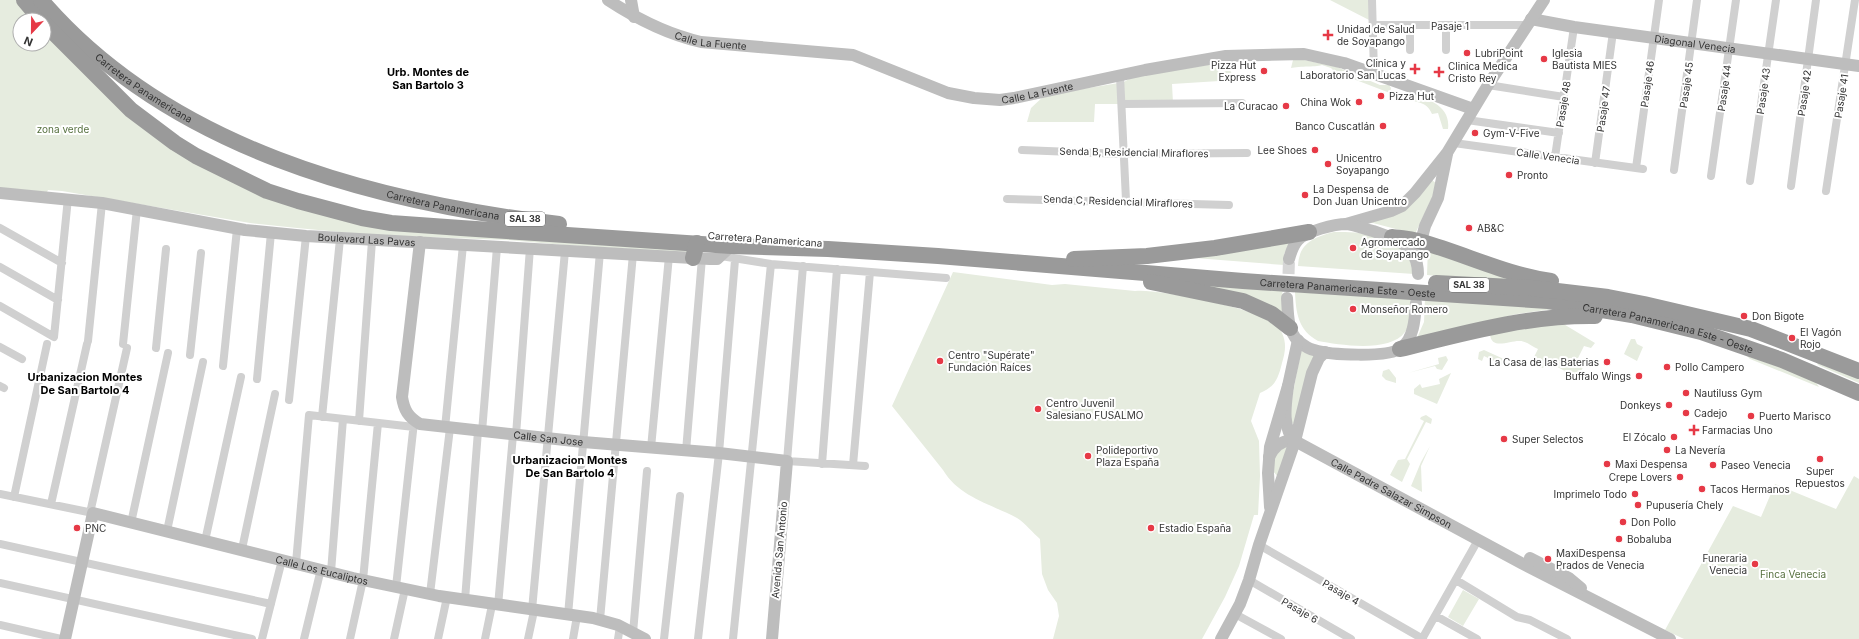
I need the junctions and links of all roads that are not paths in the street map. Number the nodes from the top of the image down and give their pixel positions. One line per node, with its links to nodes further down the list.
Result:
1 (24, 0): 13 (highway)
2 (41, 0): 83 (highway, Carretera Panamericana / SAL 38)
3 (608, 0): 14 (street, Calle La Fuente)
4 (631, 0): 14 (street)
5 (1372, 0): 16 (street)
6 (1544, 0): 15 (street)
7 (1659, 0): 22 (street, Pasaje 46)
8 (1697, 0): 23 (street, Pasaje 45)
9 (1736, 0): 24 (street, Pasaje 44)
10 (1776, 0): 27 (street, Pasaje 43)
11 (1816, 0): 28 (street, Pasaje 42)
12 (1855, 0): 29 (street, Pasaje 41)
13 (34, 12)
14 (634, 16): 32 (street, Calle La Fuente)
15 (1529, 22): 18 (street, Pasaje 1); 19 (street, Diagonal Venecia); 33 (street)
16 (1373, 25): 17 (street, Pasaje 1); 31 (street)
17 (1410, 26): 18 (street, Pasaje 1); 25 (street)
18 (1446, 26): 26 (street)
19 (1574, 27): 21 (street, Diagonal Venecia); 34 (street, Pasaje 48)
20 (52, 31): 78 (highway, Carretera Panamericana / SAL 38)
21 (1613, 32): 22 (street, Diagonal Venecia); 46 (street, Pasaje 47)
22 (1654, 38): 23 (street, Diagonal Venecia); 47 (street, Pasaje 46)
23 (1691, 43): 24 (street, Diagonal Venecia); 48 (street, Pasaje 45)
24 (1729, 48): 27 (street, Diagonal Venecia); 49 (street, Pasaje 44)
25 (1410, 50)
26 (1446, 50)
27 (1769, 54): 28 (street, Diagonal Venecia); 50 (street, Pasaje 43)
28 (1808, 59): 29 (street, Diagonal Venecia); 51 (street, Pasaje 42)
29 (1846, 64): 30 (street, Diagonal Venecia); 52 (street, Pasaje 41)
30 (1859, 66)
31 (1374, 73): 32 (street, Calle La Fuente); 37 (street, Calle La Fuente)
32 (1120, 76): 36 (street)
33 (1488, 85): 34 (street); 37 (street)
34 (1564, 97): 39 (street, Pasaje 48)
35 (1242, 103): 36 (street)
36 (1122, 104): 44 (street)
37 (1473, 109): 38 (street)
38 (1467, 120): 39 (street); 40 (street)
39 (1559, 133): 45 (street, Pasaje 48)
40 (1454, 143): 43 (street); 45 (street, Calle Venecia)
41 (1022, 150): 44 (street, Senda B, Residencial Miraflores)
42 (1247, 153): 44 (street, Senda B, Residencial Miraflores)
43 (1447, 153): 60 (street); 69 (street)
44 (1123, 154): 56 (street)
45 (1555, 157): 46 (street, Calle Venecia)
46 (1595, 163): 47 (street, Calle Venecia)
47 (1639, 168)
48 (1674, 170)
49 (1711, 176)
50 (1750, 181)
51 (1791, 186)
52 (1826, 191)
53 (0, 193): 54 (street, Boulevard Las Pavas)
54 (68, 198): 57 (street, Boulevard Las Pavas); 84 (street)
55 (1007, 199): 56 (street, Senda C, Residencial Miraflores)
56 (1126, 200): 58 (street, Senda C, Residencial Miraflores)
57 (102, 203): 59 (street, Boulevard Las Pavas); 141 (street)
58 (1229, 204)
59 (137, 209): 62 (street, Boulevard Las Pavas); 142 (street)
60 (1346, 224): 63 (street); 66 (street)
61 (0, 228): 84 (street)
62 (237, 229): 64 (street, Boulevard Las Pavas); 108 (street)
63 (1309, 232): 82 (street); 83 (highway)
64 (271, 233): 65 (street, Boulevard Las Pavas); 111 (street)
65 (306, 236): 67 (street, Boulevard Las Pavas); 115 (street)
66 (1392, 237): 69 (highway); 69 (street)
67 (340, 239): 68 (street, Boulevard Las Pavas); 116 (street)
68 (372, 241): 70 (street, Boulevard Las Pavas); 118 (street)
69 (1420, 241): 97 (highway)
70 (420, 242): 71 (street, Boulevard Las Pavas); 120 (street)
71 (463, 245): 72 (street, Boulevard Las Pavas); 121 (street)
72 (497, 247): 73 (street, Boulevard Las Pavas); 122 (street)
73 (530, 248): 75 (street, Boulevard Las Pavas); 123 (street)
74 (166, 249): 101 (street)
75 (565, 250): 76 (street, Boulevard Las Pavas); 124 (street)
76 (600, 252): 79 (street, Boulevard Las Pavas); 126 (street)
77 (201, 253): 105 (street)
78 (697, 253): 80 (highway, Carretera Panamericana / SAL 38); 81 (street, Boulevard Las Pavas); 129 (street)
79 (633, 254): 81 (street, Boulevard Las Pavas); 127 (street)
80 (729, 254): 85 (street); 86 (highway, Carretera Panamericana / SAL 38); 130 (street)
81 (668, 256): 128 (street)
82 (1289, 259)
83 (1068, 260): 97 (highway, Carretera Panamericana Este - Oeste / SAL 38)
84 (62, 263): 93 (street)
85 (771, 264): 87 (street); 131 (street)
86 (1037, 265): 96 (highway, Carretera Panamericana Este - Oeste / SAL 38); 98 (highway)
87 (804, 266): 89 (street); 133 (street)
88 (0, 267): 93 (street)
89 (837, 269): 90 (street); 134 (street)
90 (870, 272): 91 (street); 135 (street)
91 (946, 278)
92 (1287, 298): 98 (street)
93 (58, 300): 95 (street)
94 (1416, 303): 102 (street)
95 (0, 306)
96 (1666, 323): 102 (highway); 113 (highway, Carretera Panamericana Este - Oeste / SAL 38)
97 (1750, 329): 109 (highway, Carretera Panamericana Este - Oeste / SAL 38)
98 (1294, 334): 103 (street); 112 (street)
99 (47, 344): 140 (street)
100 (0, 347): 106 (street)
101 (156, 348)
102 (1400, 349): 103 (street)
103 (1326, 352): 125 (street)
104 (168, 353): 144 (street)
105 (190, 355)
106 (22, 359)
107 (203, 362): 145 (street)
108 (223, 366)
109 (1859, 371)
110 (241, 377): 146 (street)
111 (257, 379)
112 (1288, 386): 125 (street); 132 (street)
113 (1859, 393)
114 (276, 394): 150 (street)
115 (289, 400)
116 (322, 417): 117 (street); 153 (street)
117 (343, 419): 118 (street); 155 (street)
118 (359, 421): 119 (street)
119 (378, 423): 120 (street); 157 (street)
120 (414, 424): 121 (street, Calle San Jose); 161 (street)
121 (448, 428): 122 (street, Calle San Jose); 162 (street)
122 (480, 431): 123 (street, Calle San Jose); 165 (street)
123 (514, 435): 124 (street, Calle San Jose); 168 (street)
124 (547, 438): 126 (street, Calle San Jose); 169 (street)
125 (1294, 441): 132 (street); 143 (street); 147 (street, Calle Padre Salazar Simpson)
126 (583, 442): 127 (street, Calle San Jose); 171 (street)
127 (616, 445): 128 (street, Calle San Jose); 173 (street)
128 (651, 448): 129 (street, Calle San Jose)
129 (686, 451): 130 (street, Calle San Jose)
130 (719, 453): 131 (street, Calle San Jose); 191 (street)
131 (752, 457): 133 (street, Calle San Jose); 192 (street)
132 (1268, 458): 143 (street)
133 (787, 461): 134 (street, Calle San Jose); 193 (street, Avenida San Antonio)
134 (822, 464): 135 (street, Calle San Jose)
135 (853, 465): 136 (street, Calle San Jose)
136 (865, 466)
137 (647, 471): 176 (street)
138 (0, 494): 140 (street, Calle Los Eucaliptos)
139 (680, 496): 190 (street)
140 (14, 497): 141 (street, Calle Los Eucaliptos)
141 (51, 504): 142 (street, Calle Los Eucaliptos)
142 (92, 513): 144 (street, Calle Los Eucaliptos); 152 (street)
143 (1270, 514): 149 (street)
144 (131, 522): 145 (street, Calle Los Eucaliptos)
145 (167, 531): 146 (street, Calle Los Eucaliptos)
146 (205, 540): 150 (street, Calle Los Eucaliptos)
147 (1483, 542): 154 (street, Calle Padre Salazar Simpson); 156 (street, Calle Padre Salazar Simpson); 159 (street)
148 (0, 544): 152 (street)
149 (1258, 545): 158 (street); 197 (street, Pasaje 4)
150 (242, 549): 151 (street, Calle Los Eucaliptos)
151 (282, 560): 153 (street, Calle Los Eucaliptos); 167 (street)
152 (82, 562): 164 (street); 167 (street)
153 (296, 563): 155 (street, Calle Los Eucaliptos)
154 (1523, 564): 156 (street); 166 (street, Calle Padre Salazar Simpson)
155 (326, 571): 157 (street, Calle Los Eucaliptos); 181 (street)
156 (1569, 578): 166 (street, Calle Padre Salazar Simpson)
157 (364, 580): 161 (street, Calle Los Eucaliptos); 182 (street)
158 (1249, 580): 170 (street); 196 (street, Pasaje 6)
159 (1456, 580): 172 (street); 199 (street)
160 (0, 583): 164 (street)
161 (401, 588): 162 (street, Calle Los Eucaliptos); 183 (street)
162 (430, 594): 163 (street, Calle Los Eucaliptos)
163 (447, 597): 165 (street, Calle Los Eucaliptos); 184 (street)
164 (74, 599): 178 (street); 179 (street)
165 (465, 600): 168 (street, Calle Los Eucaliptos)
166 (1594, 600): 200 (street, Calle Padre Salazar Simpson)
167 (271, 604): 180 (street)
168 (495, 605): 169 (street, Calle Los Eucaliptos); 185 (street)
169 (533, 610): 171 (street, Calle Los Eucaliptos); 186 (street)
170 (1235, 614): 194 (street); 195 (street)
171 (573, 616): 173 (street, Calle Los Eucaliptos); 187 (street)
172 (1436, 616): 197 (street); 198 (street)
173 (600, 620): 175 (street, Calle Los Eucaliptos)
174 (0, 625): 177 (street)
175 (620, 626): 176 (street, Calle Los Eucaliptos); 188 (street)
176 (633, 633): 189 (street, Calle Los Eucaliptos)
177 (61, 639)
178 (65, 639)
179 (252, 639)
180 (262, 639)
181 (304, 639)
182 (350, 639)
183 (394, 639)
184 (438, 639)
185 (485, 639)
186 (528, 639)
187 (573, 639)
188 (618, 639)
189 (645, 639)
190 (664, 639)
191 (698, 639)
192 (733, 639)
193 (772, 639)
194 (1221, 639)
195 (1281, 639)
196 (1351, 639)
197 (1423, 639)
198 (1477, 639)
199 (1567, 639)
200 (1670, 639)

